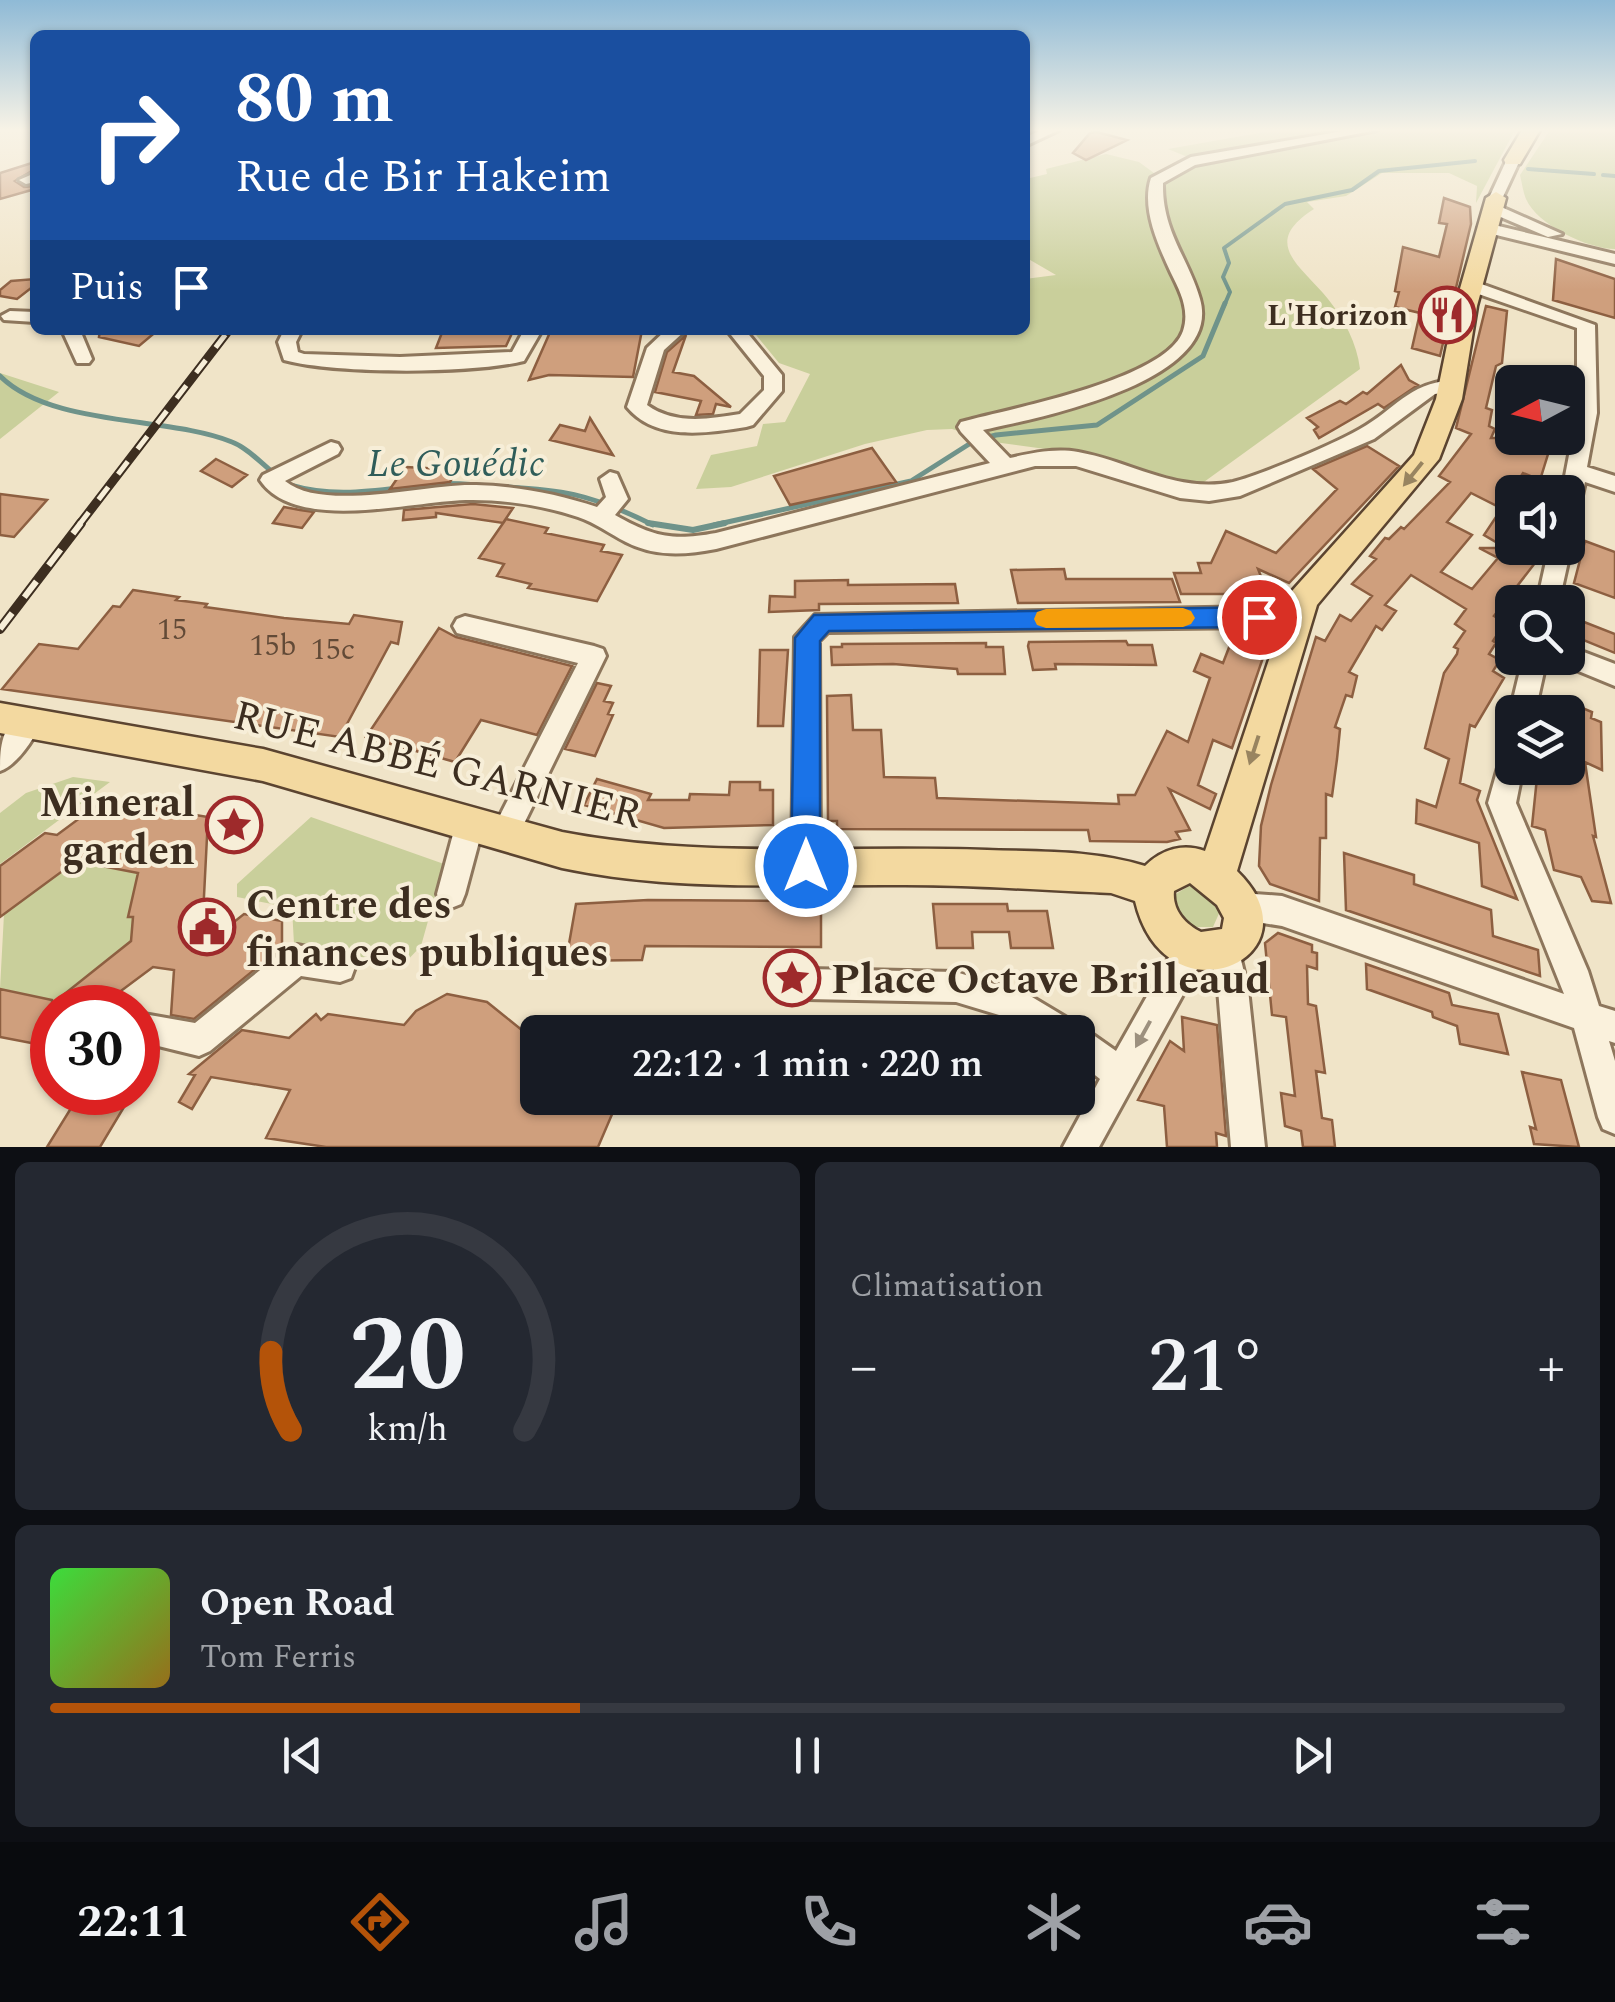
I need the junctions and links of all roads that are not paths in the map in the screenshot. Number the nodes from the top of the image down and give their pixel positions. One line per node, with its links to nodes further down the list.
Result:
1 (1156, 184): 16 (street)
2 (1503, 184): 3 (street)
3 (1492, 212): 4 (street); 5 (main road)
4 (1612, 257)
5 (1473, 286): 14 (main road); 17 (street)
6 (10, 316): 7 (street)
7 (30, 317)
8 (73, 335): 13 (street)
9 (292, 335): 10 (street)
10 (530, 335)
11 (672, 335): 12 (street)
12 (740, 335)
13 (82, 359)
14 (1452, 386): 16 (street); 20 (main road, one-way to 20)
15 (331, 449): 16 (street)
16 (1004, 466)
17 (1578, 472): 18 (street); 19 (street)
18 (1577, 475)
19 (1615, 484)
20 (1294, 623): 28 (street); 29 (main road, one-way to 29)
21 (465, 626): 27 (street)
22 (1585, 663): 23 (street)
23 (1615, 675)
24 (14, 721): 25 (street); 27 (main road, RUE ABBÉ GARNIER)
25 (0, 759)
26 (1506, 785): 37 (street)
27 (487, 828): 28 (main road, RUE ABBÉ GARNIER); 31 (street)
28 (806, 866): 30 (main road, RUE ABBÉ GARNIER)
29 (1217, 874): 30 (main road); 32 (main road)
30 (1154, 888): 33 (main road)
31 (452, 894)
32 (1241, 908): 33 (main road); 37 (street)
33 (1208, 949): 40 (street, one-way to 40); 43 (street)
34 (340, 967): 38 (street)
35 (807, 984): 36 (street)
36 (1033, 1015)
37 (1601, 1022): 41 (street)
38 (160, 1032)
39 (1095, 1055): 40 (street)
40 (1121, 1074): 42 (street)
41 (1615, 1118)
42 (1080, 1147)
43 (1248, 1147)

